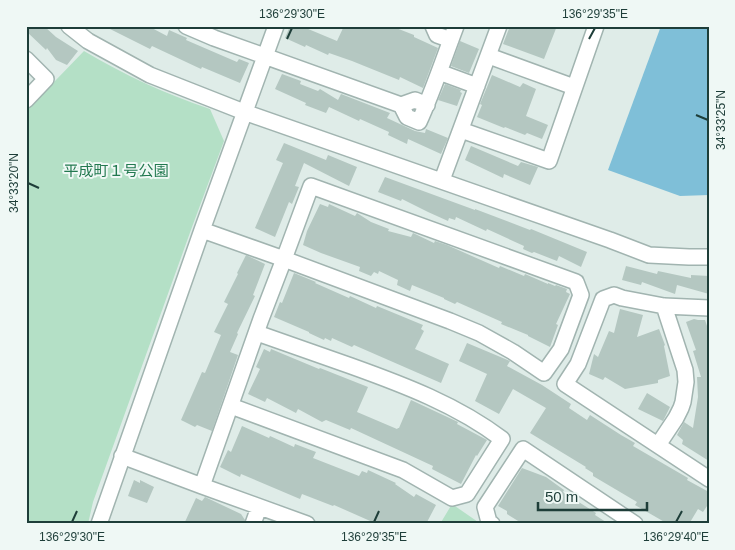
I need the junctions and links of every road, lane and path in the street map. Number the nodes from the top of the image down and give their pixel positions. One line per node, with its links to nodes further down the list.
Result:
1 (69, 26): 15 (street)
2 (186, 26): 8 (street)
3 (276, 26): 8 (street)
4 (433, 26): 7 (street)
5 (499, 26): 9 (street)
6 (596, 26): 13 (street)
7 (453, 33): 11 (street)
8 (265, 56): 11 (street); 15 (street)
9 (488, 56): 12 (street); 13 (street)
10 (26, 60): 14 (street)
11 (439, 72): 12 (street)
12 (477, 86): 16 (street)
13 (574, 87): 16 (street)
14 (26, 100)
15 (244, 112): 17 (street); 18 (street)
16 (461, 130): 17 (street)
17 (442, 180): 19 (street)
18 (202, 230): 20 (street); 26 (street)
19 (709, 257)
20 (284, 259): 20 (street); 23 (street)
21 (664, 306): 22 (street); 25 (street); 25 (street)
22 (709, 308)
23 (257, 333): 24 (street); 24 (street)
24 (231, 406): 28 (street)
25 (658, 445): 27 (street)
26 (122, 456): 28 (street); 30 (street)
27 (709, 479)
28 (202, 486): 29 (street)
29 (259, 507): 31 (street); 32 (street)
30 (99, 524)
31 (253, 524)
32 (307, 524)
33 (492, 524): 34 (street)
34 (635, 524)

